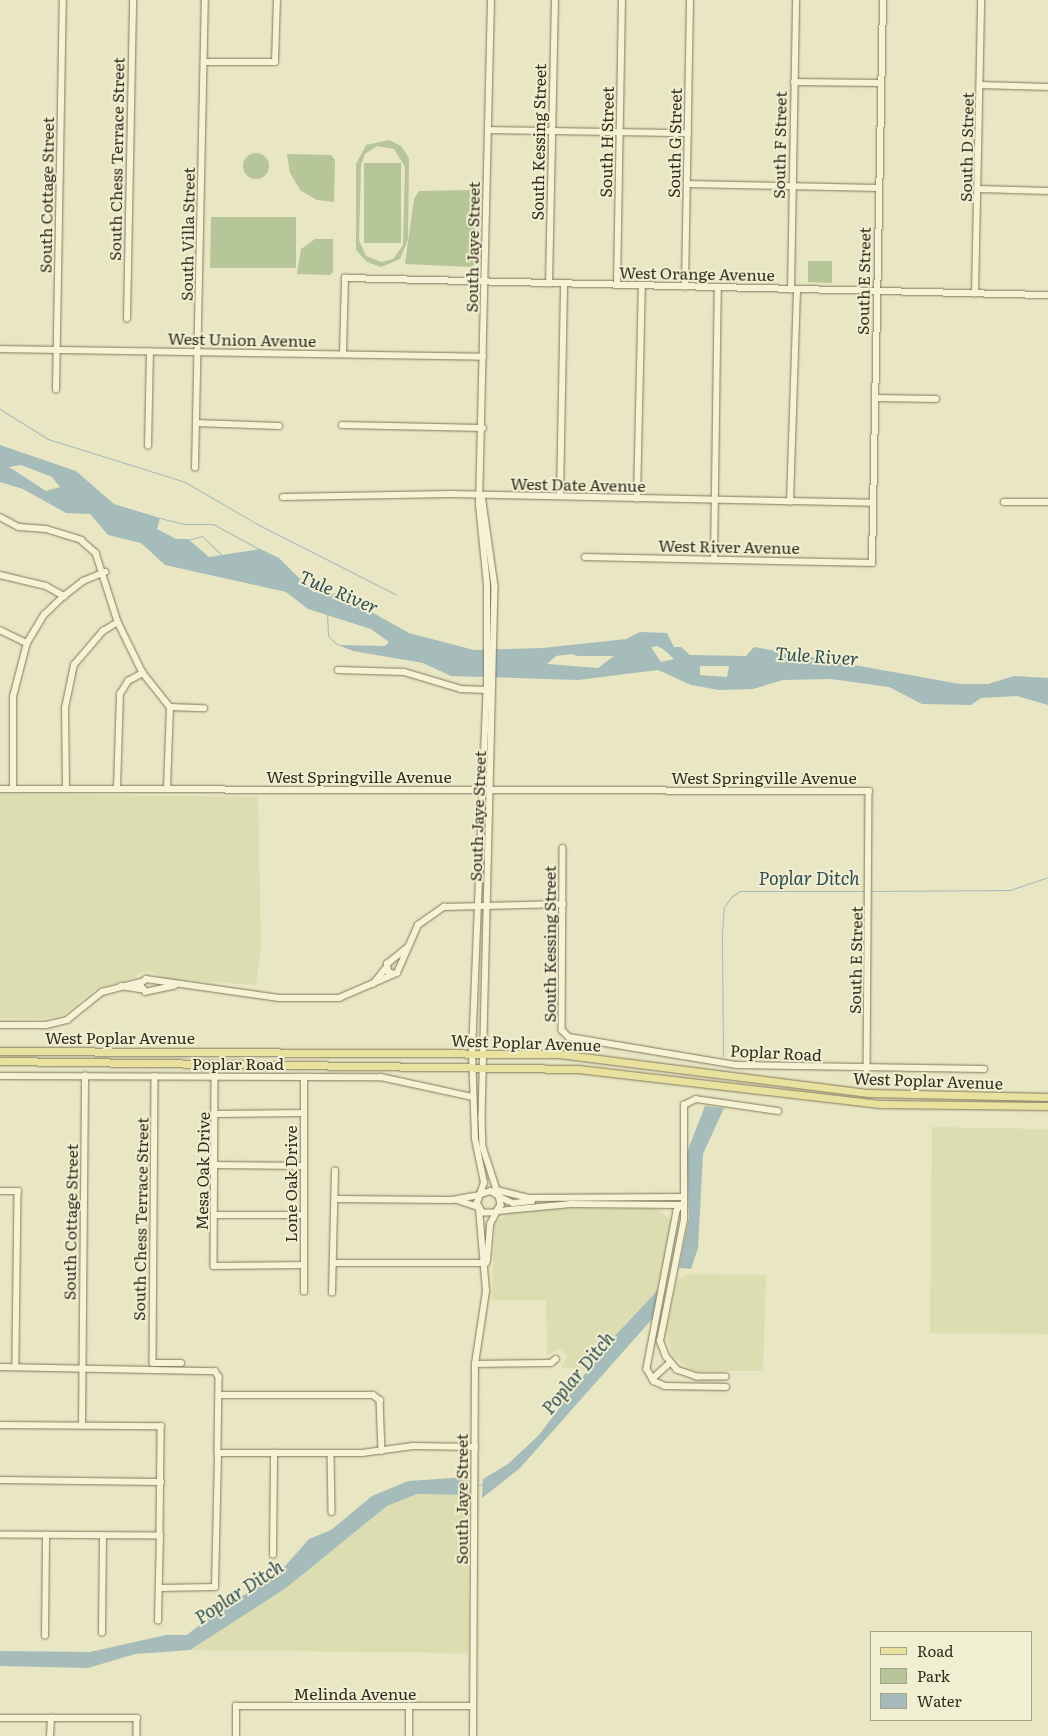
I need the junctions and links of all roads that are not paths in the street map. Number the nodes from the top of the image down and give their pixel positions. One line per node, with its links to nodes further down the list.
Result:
1 (63, 0): 39 (street, South Cottage Street)
2 (133, 0): 37 (street, South Chess Terrace Street)
3 (204, 0): 12 (street, South Villa Street)
4 (277, 0): 12 (street)
5 (491, 0): 17 (street, South Jaye Street)
6 (555, 0): 18 (street, South Kessing Street)
7 (622, 0): 19 (street, South H Street)
8 (690, 0): 20 (street, South G Street)
9 (796, 0): 13 (street, South F Street)
10 (883, 0): 14 (street, South E Street)
11 (981, 0): 15 (street, South D Street)
12 (204, 62): 41 (street, South Villa Street)
13 (794, 82): 14 (street); 22 (street, South F Street)
14 (880, 83): 23 (street, South E Street)
15 (980, 85): 16 (street); 24 (street, South D Street)
16 (1048, 87)
17 (489, 130): 18 (street); 26 (street, South Jaye Street)
18 (552, 131): 19 (street); 27 (street, South Kessing Street)
19 (621, 131): 20 (street); 29 (street, South H Street)
20 (688, 133): 21 (street, South G Street)
21 (687, 184): 22 (street); 31 (street, South G Street)
22 (793, 186): 23 (street); 33 (street, South F Street)
23 (879, 188): 34 (street, South E Street)
24 (979, 189): 25 (street); 35 (street, South D Street)
25 (1048, 191)
26 (486, 281): 27 (street, West Orange Avenue); 42 (street, West Orange Avenue); 43 (street, South Jaye Street)
27 (549, 284): 28 (street, West Orange Avenue)
28 (564, 285): 29 (street, West Orange Avenue); 54 (street)
29 (617, 285): 30 (street, West Orange Avenue)
30 (642, 286): 31 (street, West Orange Avenue); 56 (street)
31 (685, 287): 32 (street, West Orange Avenue)
32 (718, 288): 33 (street, West Orange Avenue); 57 (street)
33 (794, 290): 34 (street, West Orange Avenue); 58 (street, South F Street)
34 (877, 292): 35 (street, West Orange Avenue); 45 (street, South E Street)
35 (975, 294): 36 (street, West Orange Avenue)
36 (1048, 295)
37 (127, 319)
38 (0, 348): 39 (street, West Union Avenue)
39 (58, 350): 40 (street, West Union Avenue); 44 (street, South Cottage Street)
40 (150, 352): 41 (street, West Union Avenue); 51 (street)
41 (198, 352): 42 (street, West Union Avenue); 47 (street, South Villa Street)
42 (343, 354): 43 (street, West Union Avenue)
43 (483, 357): 50 (street, South Jaye Street)
44 (56, 390)
45 (875, 398): 46 (street); 61 (street, South E Street)
46 (936, 399)
47 (196, 423): 49 (street); 52 (street, South Villa Street)
48 (342, 425): 50 (street)
49 (279, 426)
50 (482, 428): 53 (street, South Jaye Street)
51 (148, 446)
52 (194, 468)
53 (482, 495): 54 (street, West Date Avenue); 55 (street, West Date Avenue); 74 (street, South Jaye Street); 83 (street, South Jaye Street)
54 (560, 496): 56 (street, West Date Avenue)
55 (283, 497)
56 (637, 499): 57 (street, West Date Avenue)
57 (715, 500): 58 (street, West Date Avenue); 64 (street)
58 (790, 502): 61 (street, West Date Avenue)
59 (1004, 502): 60 (street)
60 (1048, 502)
61 (873, 503): 65 (street, South E Street)
62 (0, 517): 66 (street)
63 (585, 557): 64 (street, West River Avenue)
64 (714, 559): 65 (street, West River Avenue)
65 (872, 563)
66 (105, 572): 68 (street); 69 (street)
67 (0, 575): 68 (street)
68 (64, 596): 71 (street)
69 (118, 622): 73 (street); 79 (street)
70 (0, 630): 71 (street)
71 (27, 642): 78 (street)
72 (338, 670): 74 (street)
73 (143, 673): 75 (street); 80 (street)
74 (487, 688): 82 (street, South Jaye Street)
75 (170, 707): 76 (street); 81 (street)
76 (204, 708)
77 (0, 789): 78 (street, West Springville Avenue)
78 (13, 789): 79 (street, West Springville Avenue)
79 (66, 789): 80 (street, West Springville Avenue)
80 (116, 789): 81 (street, West Springville Avenue)
81 (166, 789): 82 (street, West Springville Avenue)
82 (483, 790): 83 (street, West Springville Avenue); 86 (street, South Jaye Street)
83 (492, 790): 84 (street, West Springville Avenue); 87 (street, South Jaye Street)
84 (869, 791): 110 (street, South E Street)
85 (563, 848): 88 (street, South Kessing Street)
86 (476, 903): 87 (street); 89 (street); 104 (street, South Jaye Street)
87 (488, 903): 88 (street); 105 (street, South Jaye Street)
88 (563, 904): 102 (street, South Kessing Street)
89 (408, 947): 90 (street); 91 (street)
90 (394, 961): 91 (street); 92 (street)
91 (399, 966): 93 (street)
92 (386, 968): 93 (street); 96 (street)
93 (393, 974): 96 (street)
94 (152, 981): 95 (street); 98 (street); 100 (street)
95 (141, 982): 97 (street); 99 (street)
96 (373, 985): 98 (street)
97 (121, 986): 99 (street); 101 (street)
98 (175, 986): 100 (street)
99 (141, 989): 100 (street)
100 (152, 989)
101 (0, 1025)
102 (569, 1037): 110 (street, Poplar Road)
103 (0, 1051): 104 (main road, West Poplar Avenue)
104 (472, 1053): 105 (main road, West Poplar Avenue); 107 (street, South Jaye Street)
105 (486, 1053): 108 (street, South Jaye Street); 117 (main road, West Poplar Avenue)
106 (0, 1061): 107 (main road, West Poplar Avenue)
107 (472, 1066): 108 (main road, West Poplar Avenue); 116 (street, South Jaye Street)
108 (485, 1066): 118 (main road, West Poplar Avenue); 123 (street, South Jaye Street)
109 (984, 1069): 110 (street, Poplar Road)
110 (867, 1070)
111 (0, 1076): 112 (street, Poplar Road)
112 (85, 1076): 113 (street, Poplar Road); 152 (street, South Cottage Street)
113 (155, 1076): 114 (street, Poplar Road); 147 (street, South Chess Terrace Street)
114 (216, 1076): 115 (street, Poplar Road); 120 (street, Mesa Oak Drive)
115 (304, 1077): 116 (street, Poplar Road); 121 (street, Lone Oak Drive)
116 (473, 1097): 122 (street, South Jaye Street)
117 (1048, 1097)
118 (1048, 1106)
119 (778, 1111): 131 (street)
120 (216, 1114): 121 (street); 124 (street, Mesa Oak Drive)
121 (304, 1114): 125 (street, Lone Oak Drive)
122 (474, 1116): 123 (street, South Jaye Street); 128 (street, South Jaye Street)
123 (483, 1139): 129 (street, South Jaye Street)
124 (215, 1165): 125 (street); 138 (street, Mesa Oak Drive)
125 (304, 1166): 139 (street, Lone Oak Drive)
126 (335, 1171): 132 (street)
127 (0, 1191): 150 (street)
128 (481, 1194): 129 (street); 133 (street); 136 (street)
129 (499, 1194): 130 (street); 137 (street)
130 (598, 1197): 131 (street); 134 (street)
131 (682, 1197): 135 (street)
132 (335, 1199): 133 (street); 140 (street)
133 (452, 1200): 136 (street)
134 (598, 1204): 135 (street); 137 (street)
135 (681, 1205): 145 (street)
136 (477, 1207): 137 (street); 141 (street, South Jaye Street)
137 (497, 1212): 141 (street, South Jaye Street)
138 (215, 1215): 139 (street); 142 (street, Mesa Oak Drive)
139 (304, 1215): 142 (street, Lone Oak Drive)
140 (334, 1263): 141 (street); 144 (street)
141 (486, 1263): 149 (street, South Jaye Street)
142 (304, 1265): 143 (street, Lone Oak Drive)
143 (304, 1292)
144 (332, 1293)
145 (660, 1313): 148 (street); 155 (street)
146 (556, 1359): 149 (street)
147 (181, 1363)
148 (670, 1363): 153 (street); 155 (street)
149 (475, 1364): 161 (street, South Jaye Street)
150 (16, 1366): 151 (street); 152 (street)
151 (0, 1367)
152 (82, 1367): 158 (street); 160 (street, South Cottage Street)
153 (705, 1377): 154 (street); 156 (street)
154 (726, 1377)
155 (652, 1379): 156 (street)
156 (705, 1387): 157 (street)
157 (726, 1387)
158 (219, 1395): 162 (street); 163 (street)
159 (0, 1425): 160 (street)
160 (82, 1426): 167 (street)
161 (475, 1447): 162 (street); 179 (street, South Jaye Street)
162 (382, 1451): 165 (street)
163 (218, 1453): 164 (street); 174 (street)
164 (274, 1453): 165 (street); 173 (street)
165 (331, 1453): 168 (street)
166 (0, 1480): 167 (street)
167 (160, 1482): 172 (street)
168 (332, 1512)
169 (0, 1535): 170 (street)
170 (46, 1535): 171 (street); 177 (street)
171 (103, 1536): 172 (street); 176 (street)
172 (160, 1536): 174 (street)
173 (274, 1555)
174 (159, 1588): 175 (street)
175 (158, 1622)
176 (102, 1633)
177 (45, 1636)
178 (409, 1706): 179 (street, Melinda Avenue); 184 (street, Melinda Avenue); 185 (street)
179 (473, 1706): 186 (street, South Jaye Street)
180 (0, 1718): 181 (street)
181 (51, 1718): 182 (street); 183 (street)
182 (50, 1736)
183 (137, 1736)
184 (236, 1736)
185 (409, 1736)
186 (473, 1736)

